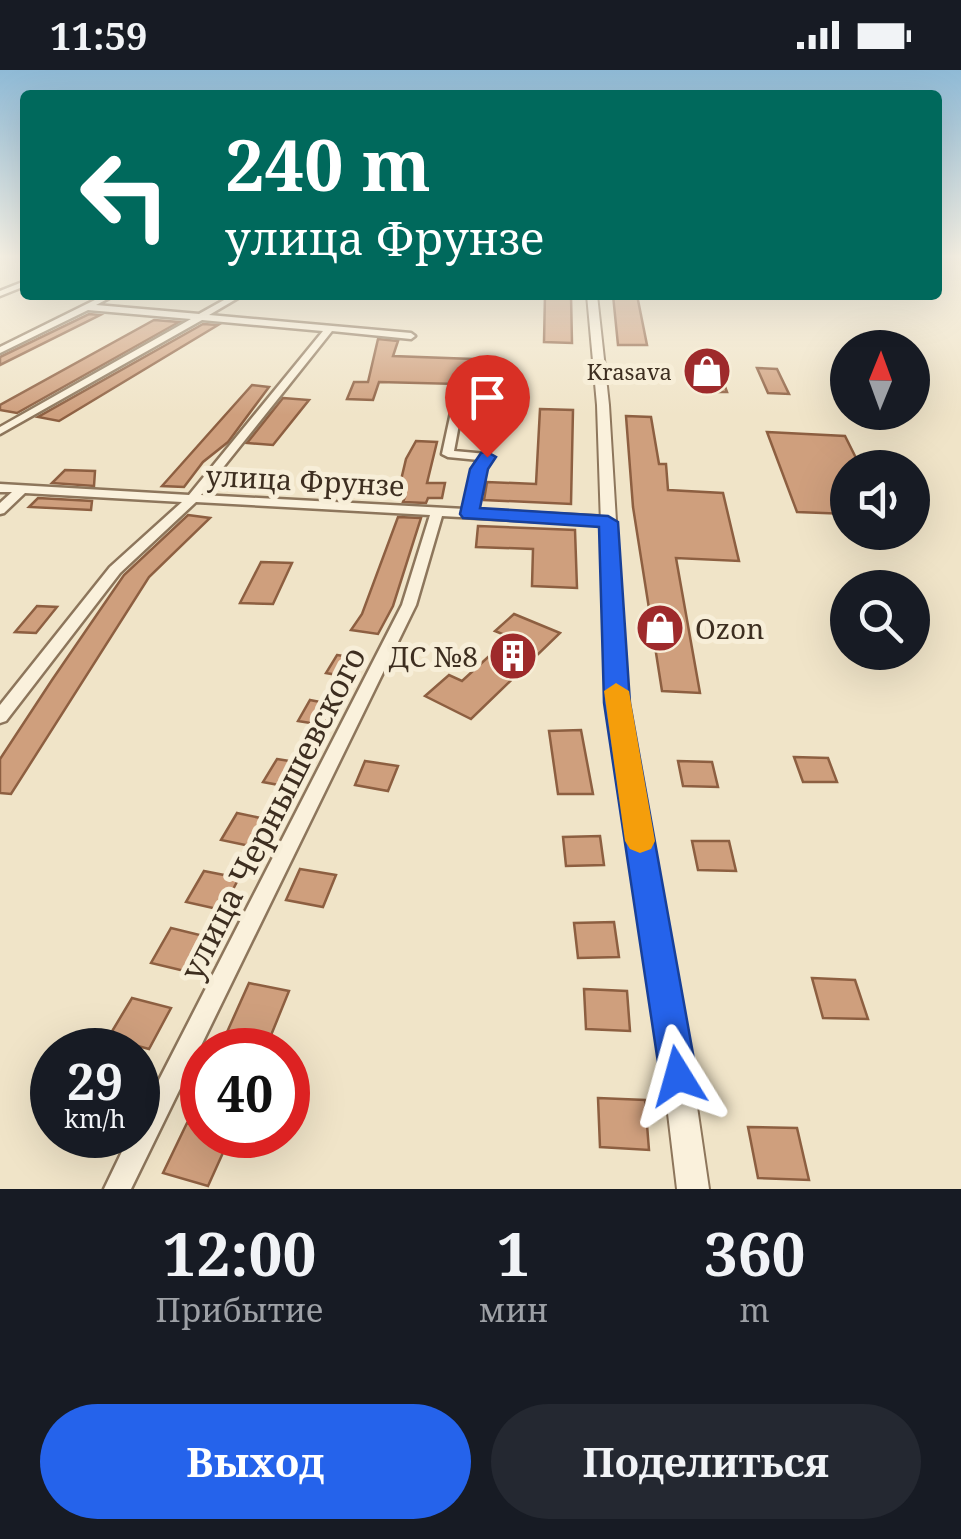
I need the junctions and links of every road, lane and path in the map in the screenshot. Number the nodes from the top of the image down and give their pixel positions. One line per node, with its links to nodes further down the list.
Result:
1 (80, 310): 8 (street)
2 (120, 310): 5 (street)
3 (214, 310): 5 (street)
4 (594, 310): 17 (street)
5 (201, 318): 6 (street); 10 (street)
6 (330, 328): 7 (street); 13 (street)
7 (411, 336)
8 (0, 350)
9 (458, 403): 16 (street)
10 (0, 432)
11 (0, 488): 12 (street, улица Фрунзе)
12 (22, 490): 13 (street, улица Фрунзе); 14 (street)
13 (192, 498): 15 (street, улица Фрунзе); 18 (street)
14 (0, 510)
15 (437, 512): 16 (street, улица Фрунзе); 19 (street, улица Чернышевского)
16 (470, 514): 17 (street, улица Фрунзе)
17 (608, 522): 20 (street)
18 (0, 716)
19 (117, 1189)
20 (693, 1189)

